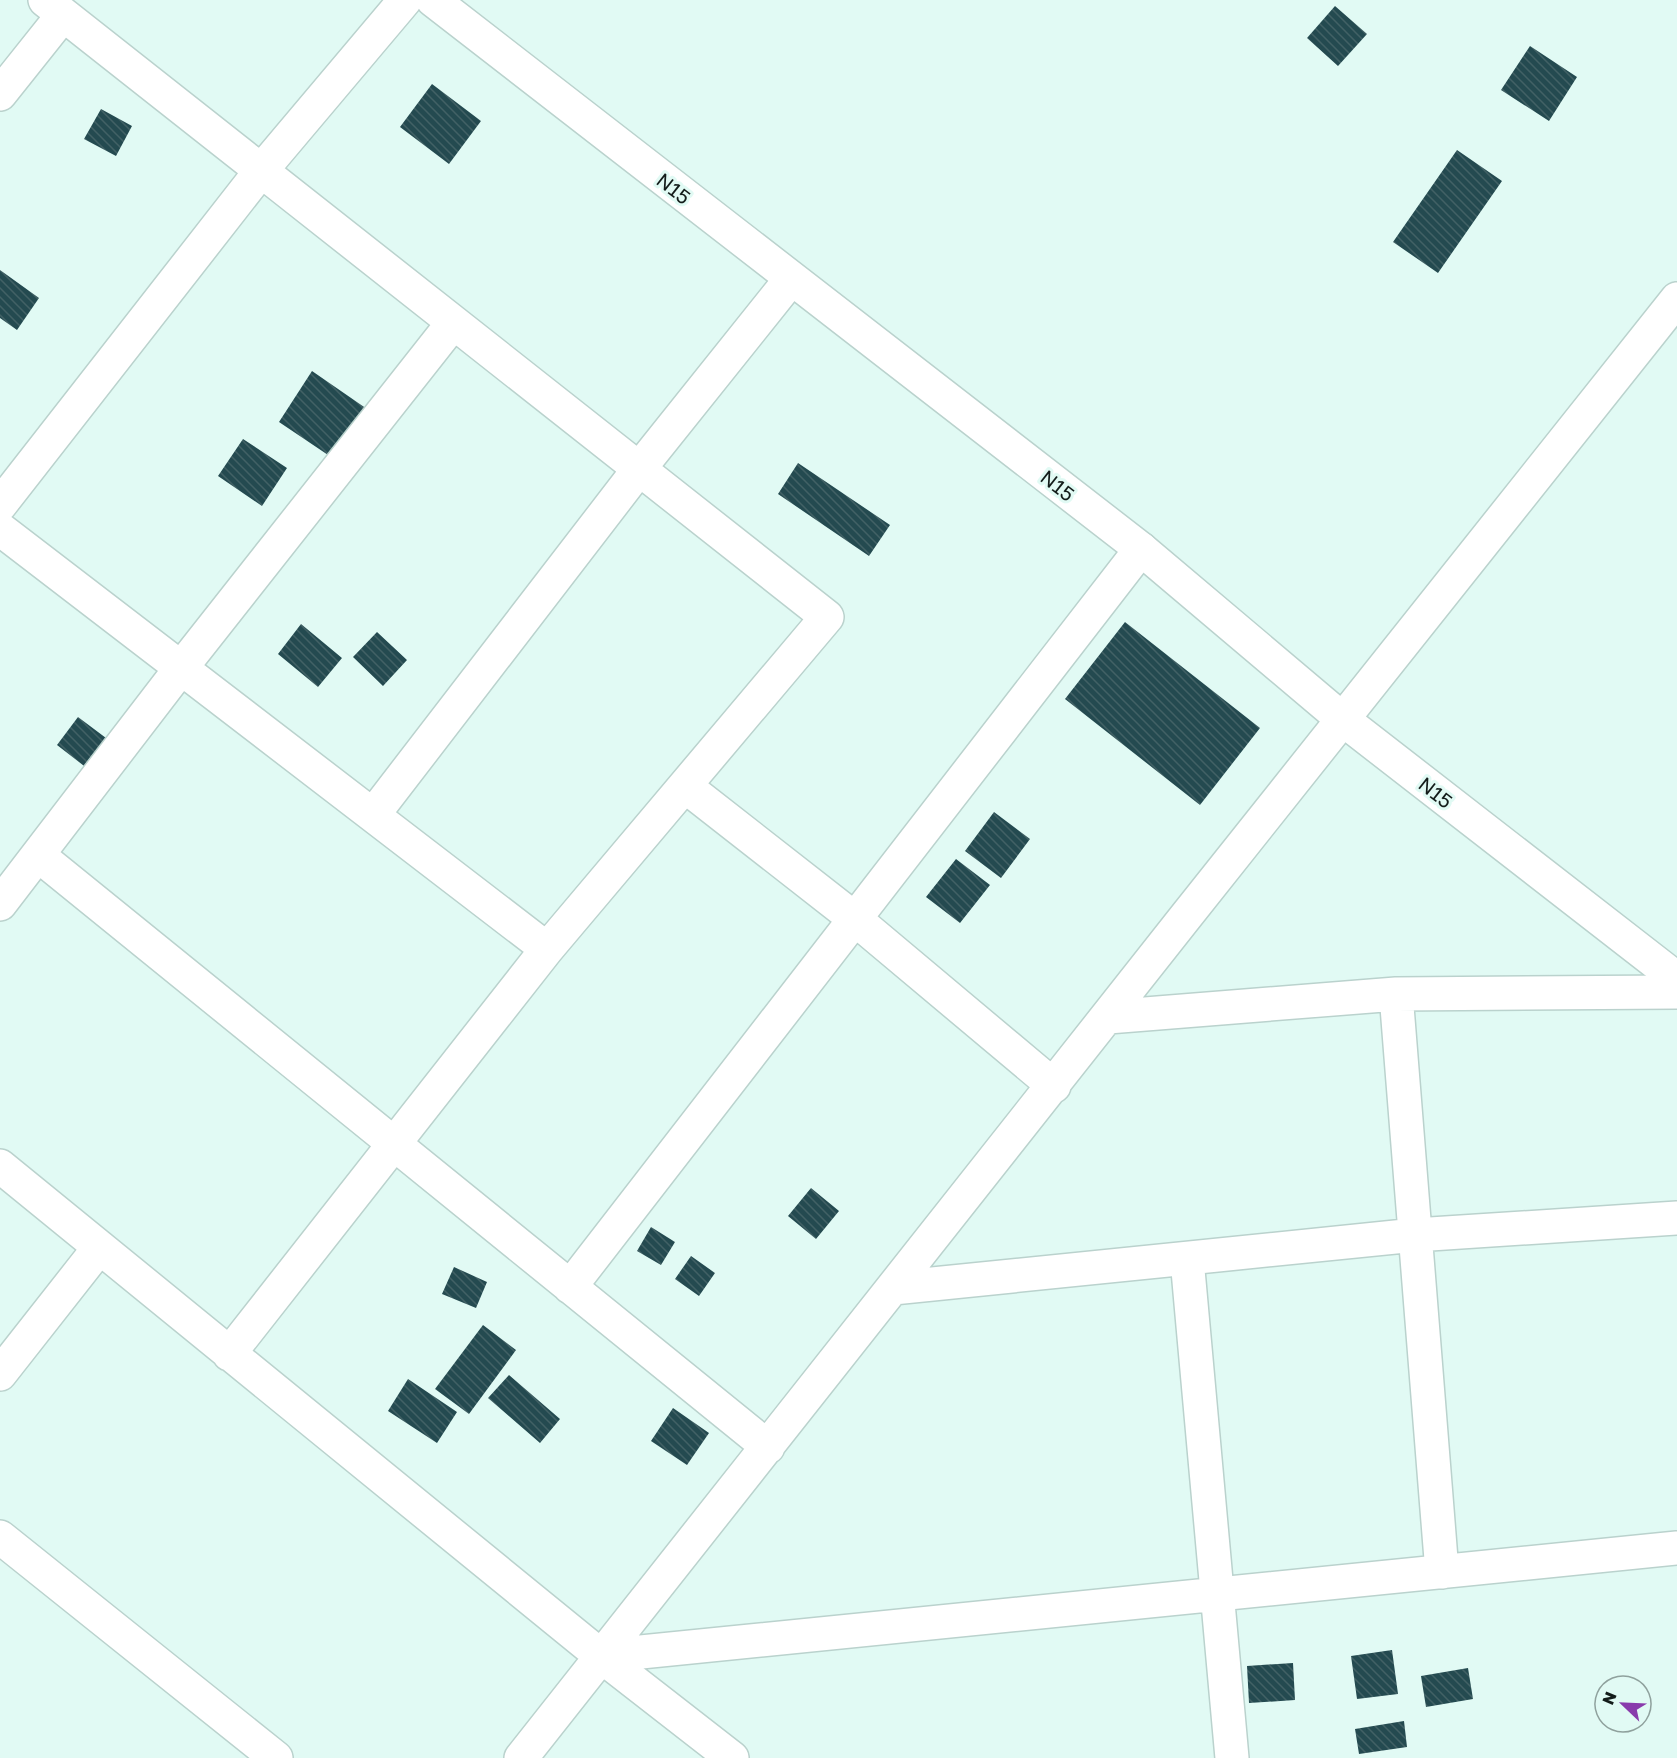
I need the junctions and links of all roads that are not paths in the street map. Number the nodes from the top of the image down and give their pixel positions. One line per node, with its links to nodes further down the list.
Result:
1 (405, 0): 5 (street)
2 (433, 0): 6 (street, N15)
3 (54, 7): 4 (street); 5 (street)
4 (0, 94)
5 (260, 172): 8 (street); 10 (street)
6 (791, 279): 9 (street); 12 (street, N15)
7 (1677, 299): 14 (street)
8 (453, 323): 9 (street); 13 (street)
9 (639, 469): 15 (street); 16 (street)
10 (0, 505)
11 (0, 529): 13 (street)
12 (1141, 549): 14 (street, N15); 19 (street)
13 (181, 668): 16 (street); 17 (street)
14 (1341, 718): 21 (street, N15); 24 (street)
15 (685, 786): 19 (street); 20 (street)
16 (373, 815): 20 (street)
17 (38, 855): 18 (street); 26 (street)
18 (0, 904)
19 (855, 919): 25 (street); 32 (street)
20 (547, 950): 26 (street)
21 (1677, 979)
22 (1677, 992): 23 (street)
23 (1396, 994): 24 (street); 29 (street)
24 (1108, 1017): 25 (street)
25 (1054, 1086): 33 (street)
26 (393, 1145): 32 (street); 34 (street)
27 (0, 1166): 30 (street)
28 (1677, 1218): 29 (street)
29 (1415, 1235): 31 (street); 39 (street)
30 (99, 1248): 34 (street); 35 (street)
31 (1187, 1259): 33 (street); 40 (street)
32 (570, 1287): 36 (street)
33 (894, 1288): 36 (street)
34 (229, 1354): 41 (street)
35 (0, 1374)
36 (768, 1447): 41 (street)
37 (0, 1537): 42 (street)
38 (1677, 1548): 39 (street)
39 (1442, 1572): 40 (street)
40 (1217, 1594): 41 (street); 45 (street)
41 (601, 1656): 43 (street); 44 (street)
42 (276, 1758)
43 (521, 1758)
44 (732, 1758)
45 (1232, 1758)

